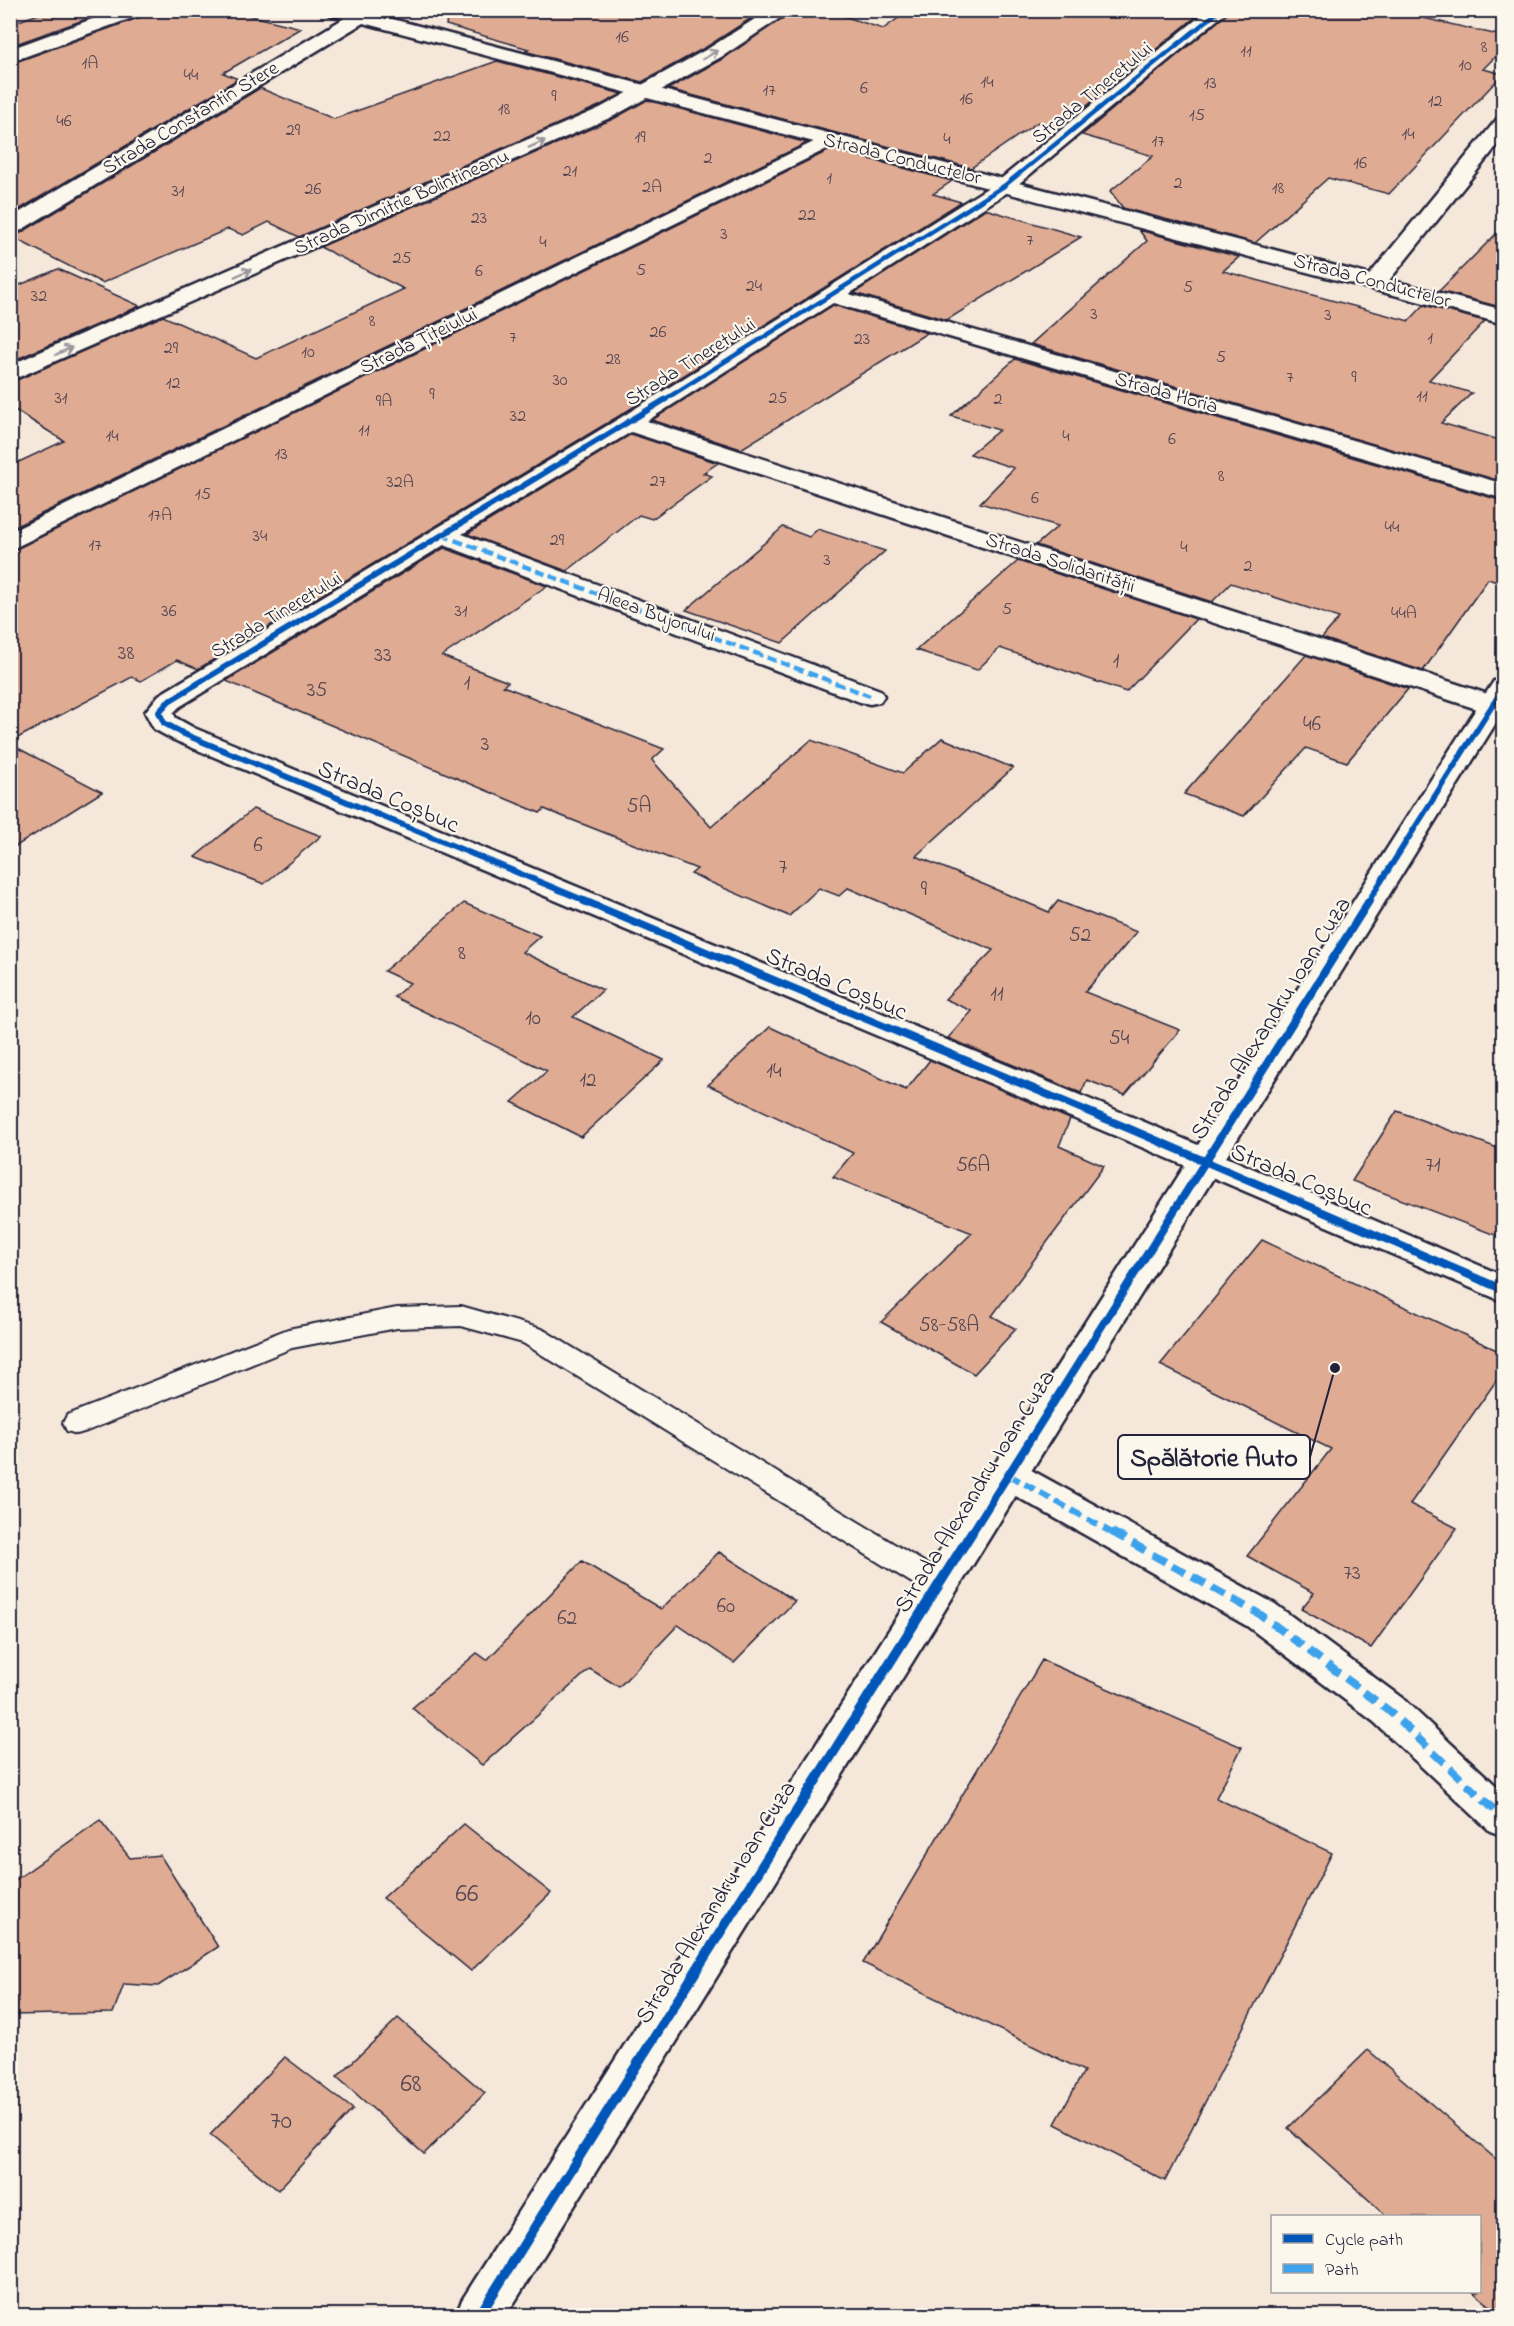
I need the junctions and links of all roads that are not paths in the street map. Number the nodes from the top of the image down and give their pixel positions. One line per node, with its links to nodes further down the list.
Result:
1 (136, 10): 6 (street)
2 (335, 10): 5 (street, Strada Conductelor)
3 (783, 10): 7 (street, Strada Dimitrie Bolintineanu, one-way to 3)
4 (1220, 10): 10 (street, Strada Tineretului)
5 (366, 14): 7 (street, Strada Conductelor); 11 (street, Strada Constantin Stere)
6 (10, 56)
7 (644, 92): 9 (street, Strada Conductelor); 15 (street, Strada Dimitrie Bolintineanu, one-way to 7)
8 (1503, 123): 12 (street)
9 (828, 141): 10 (street, Strada Conductelor); 19 (street, Strada Țițeiului)
10 (1004, 186): 12 (street, Strada Conductelor); 13 (street, Strada Tineretului)
11 (10, 227)
12 (1375, 283): 14 (street, Strada Conductelor)
13 (830, 295): 16 (street, Strada Tineretului); 17 (street, Strada Horia)
14 (1503, 317)
15 (10, 374)
16 (628, 423): 18 (street, Strada Tineretului); 21 (street, Strada Solidarității)
17 (1503, 492)
18 (441, 535): 20 (street, Aleea Bujorului); 22 (street, Strada Tineretului)
19 (10, 542)
20 (870, 696)
21 (1498, 696): 23 (street, Strada Alexandru Ioan Cuza)
22 (159, 712): 23 (street, Strada Coșbuc)
23 (1206, 1161): 24 (street, Strada Coșbuc); 26 (street, Strada Alexandru Ioan Cuza)
24 (1503, 1290)
25 (77, 1423): 27 (lane)
26 (1010, 1475): 27 (street, Strada Alexandru Ioan Cuza); 28 (street)
27 (940, 1586): 29 (street, Strada Alexandru Ioan Cuza)
28 (1503, 1819)
29 (479, 2316)

